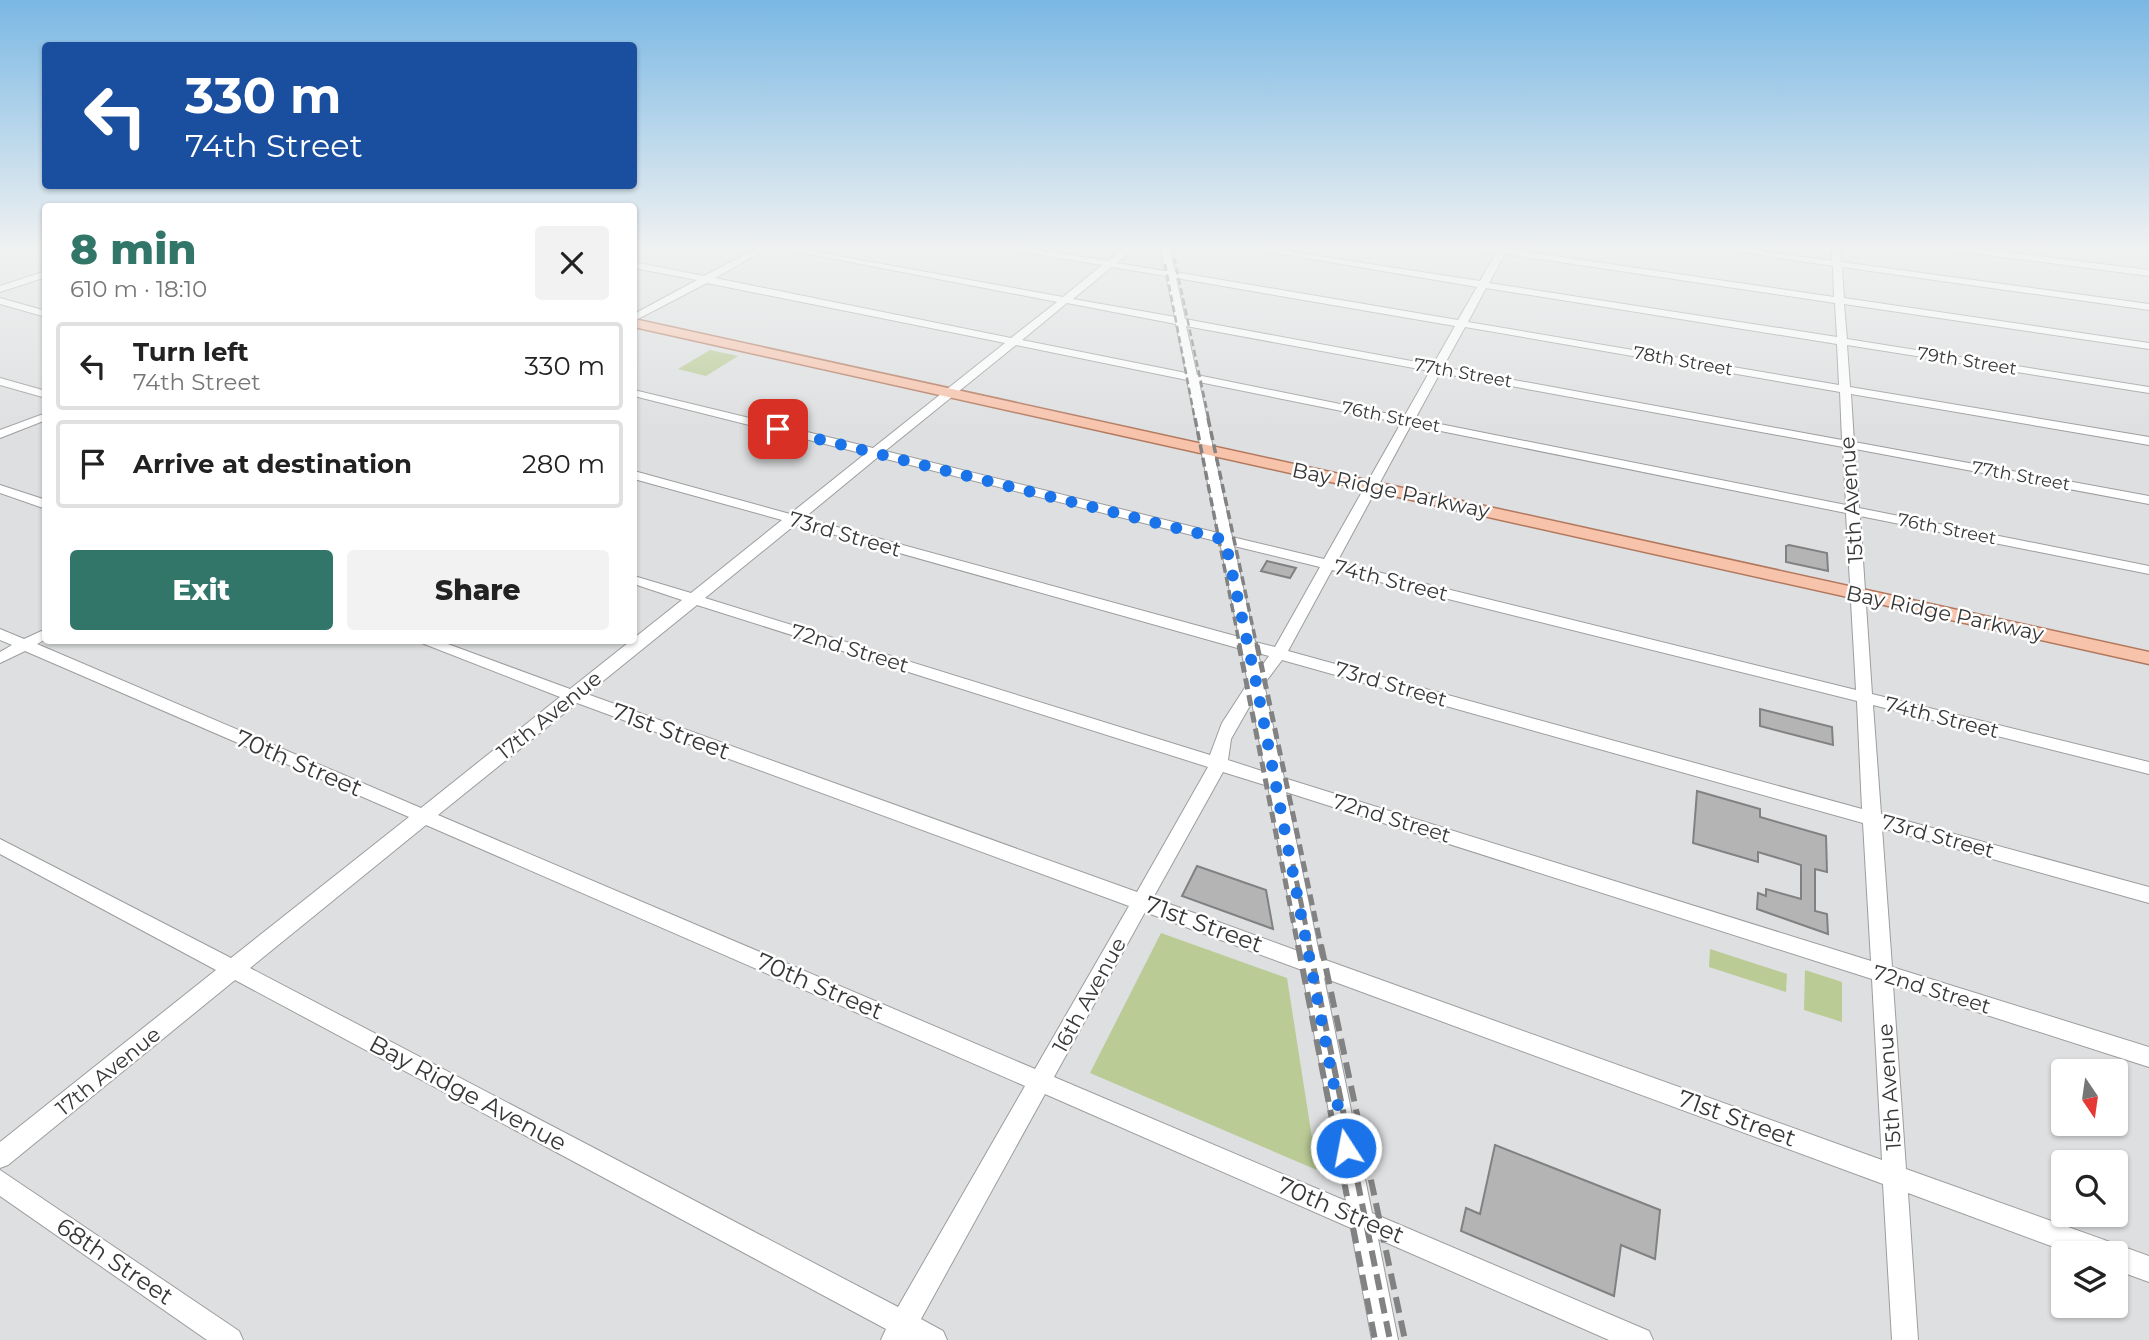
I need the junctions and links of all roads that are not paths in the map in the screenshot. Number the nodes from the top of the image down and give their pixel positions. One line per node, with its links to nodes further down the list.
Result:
1 (855, 310): 13 (street, 76th Street)
2 (1053, 310): 13 (street, 17th Avenue)
3 (1118, 310): 10 (street, 77th Street)
4 (1179, 310): 10 (street)
5 (1381, 310): 11 (street, 78th Street)
6 (1468, 310): 11 (street, 16th Avenue)
7 (1640, 310): 14 (street, 79th Street)
8 (1839, 310): 14 (street, 15th Avenue)
9 (1903, 310): 15 (street)
10 (1182, 321): 16 (street, 77th Street); 17 (street)
11 (1460, 323): 16 (street, 16th Avenue); 19 (street, 78th Street)
12 (637, 324): 21 (main road, Bay Ridge Parkway)
13 (1014, 341): 17 (street, 76th Street); 21 (street, 17th Avenue)
14 (1841, 341): 19 (street, 15th Avenue); 20 (street, 79th Street)
15 (2149, 346)
16 (1435, 368): 25 (street, 16th Avenue); 28 (street, 77th Street)
17 (1193, 377): 25 (street, 76th Street); 29 (street)
18 (0, 381): 23 (street)
19 (1844, 389): 27 (street, 78th Street); 28 (street, 15th Avenue)
20 (2149, 390)
21 (950, 392): 29 (main road, Bay Ridge Parkway); 30 (street, 17th Avenue)
22 (637, 394): 30 (street, 74th Street)
23 (42, 395)
24 (42, 418): 26 (street)
25 (1406, 420): 32 (street, 16th Avenue); 36 (street, 76th Street)
26 (0, 435)
27 (2149, 441)
28 (1847, 444): 34 (street, 77th Street); 36 (street, 15th Avenue)
29 (1206, 449): 32 (main road, Bay Ridge Parkway); 38 (street)
30 (875, 453): 37 (street, 17th Avenue); 38 (street, 74th Street)
31 (637, 476): 37 (street, 73rd Street)
32 (1370, 485): 39 (street, 16th Avenue); 42 (main road, Bay Ridge Parkway)
33 (0, 489): 35 (street)
34 (2149, 500)
35 (42, 504)
36 (1854, 510): 40 (street, 76th Street); 42 (street, 15th Avenue)
37 (792, 519): 43 (street, 17th Avenue); 48 (street, 73rd Street)
38 (1225, 540): 39 (street, 74th Street); 48 (street)
39 (1326, 564): 49 (street, 16th Avenue); 54 (street, 74th Street)
40 (2149, 570)
41 (637, 581): 43 (street, 72nd Street)
42 (1857, 593): 51 (main road, Bay Ridge Parkway); 54 (street, 15th Avenue)
43 (694, 599): 53 (street, 17th Avenue); 55 (street, 72nd Street)
44 (0, 634): 47 (street, 70th Street)
45 (42, 635): 47 (street)
46 (432, 644): 53 (street, 71st Street)
47 (24, 645): 50 (street); 58 (street, 70th Street)
48 (1249, 646): 49 (street, 73rd Street); 52 (street)
49 (1279, 654): 52 (street, 16th Avenue); 59 (street, 73rd Street)
50 (0, 657)
51 (2149, 658)
52 (1256, 682): 55 (street, 16th Avenue); 57 (street)
53 (574, 695): 58 (street, 17th Avenue); 62 (street, 71st Street)
54 (1863, 697): 56 (street, 74th Street); 59 (street, 15th Avenue)
55 (1219, 764): 57 (street, 72nd Street); 62 (street, 16th Avenue)
56 (2149, 768)
57 (1276, 782): 63 (street); 65 (street, 72nd Street)
58 (424, 816): 64 (street, 17th Avenue); 67 (street, 70th Street)
59 (1870, 817): 61 (street, 73rd Street); 65 (street, 15th Avenue)
60 (0, 846): 64 (street, Bay Ridge Avenue)
61 (2149, 895)
62 (1141, 901): 63 (street, 71st Street); 67 (street, 16th Avenue)
63 (1310, 963): 69 (street, 71st Street); 71 (street)
64 (234, 969): 68 (street, 17th Avenue); 75 (street, Bay Ridge Avenue)
65 (1882, 974): 66 (street, 72nd Street); 69 (street, 15th Avenue)
66 (2149, 1057)
67 (1041, 1082): 71 (street, 70th Street); 75 (street, 16th Avenue)
68 (0, 1157)
69 (1896, 1178): 72 (street, 71st Street); 80 (street, 15th Avenue)
70 (0, 1182): 76 (street, 68th Street)
71 (1360, 1218): 78 (street); 79 (street, 70th Street)
72 (2071, 1241)
73 (2128, 1261): 74 (street)
74 (2149, 1269)
75 (898, 1332): 77 (street, Bay Ridge Avenue)
76 (230, 1340)
77 (934, 1340)
78 (1385, 1340)
79 (1640, 1340)
80 (1905, 1340)

